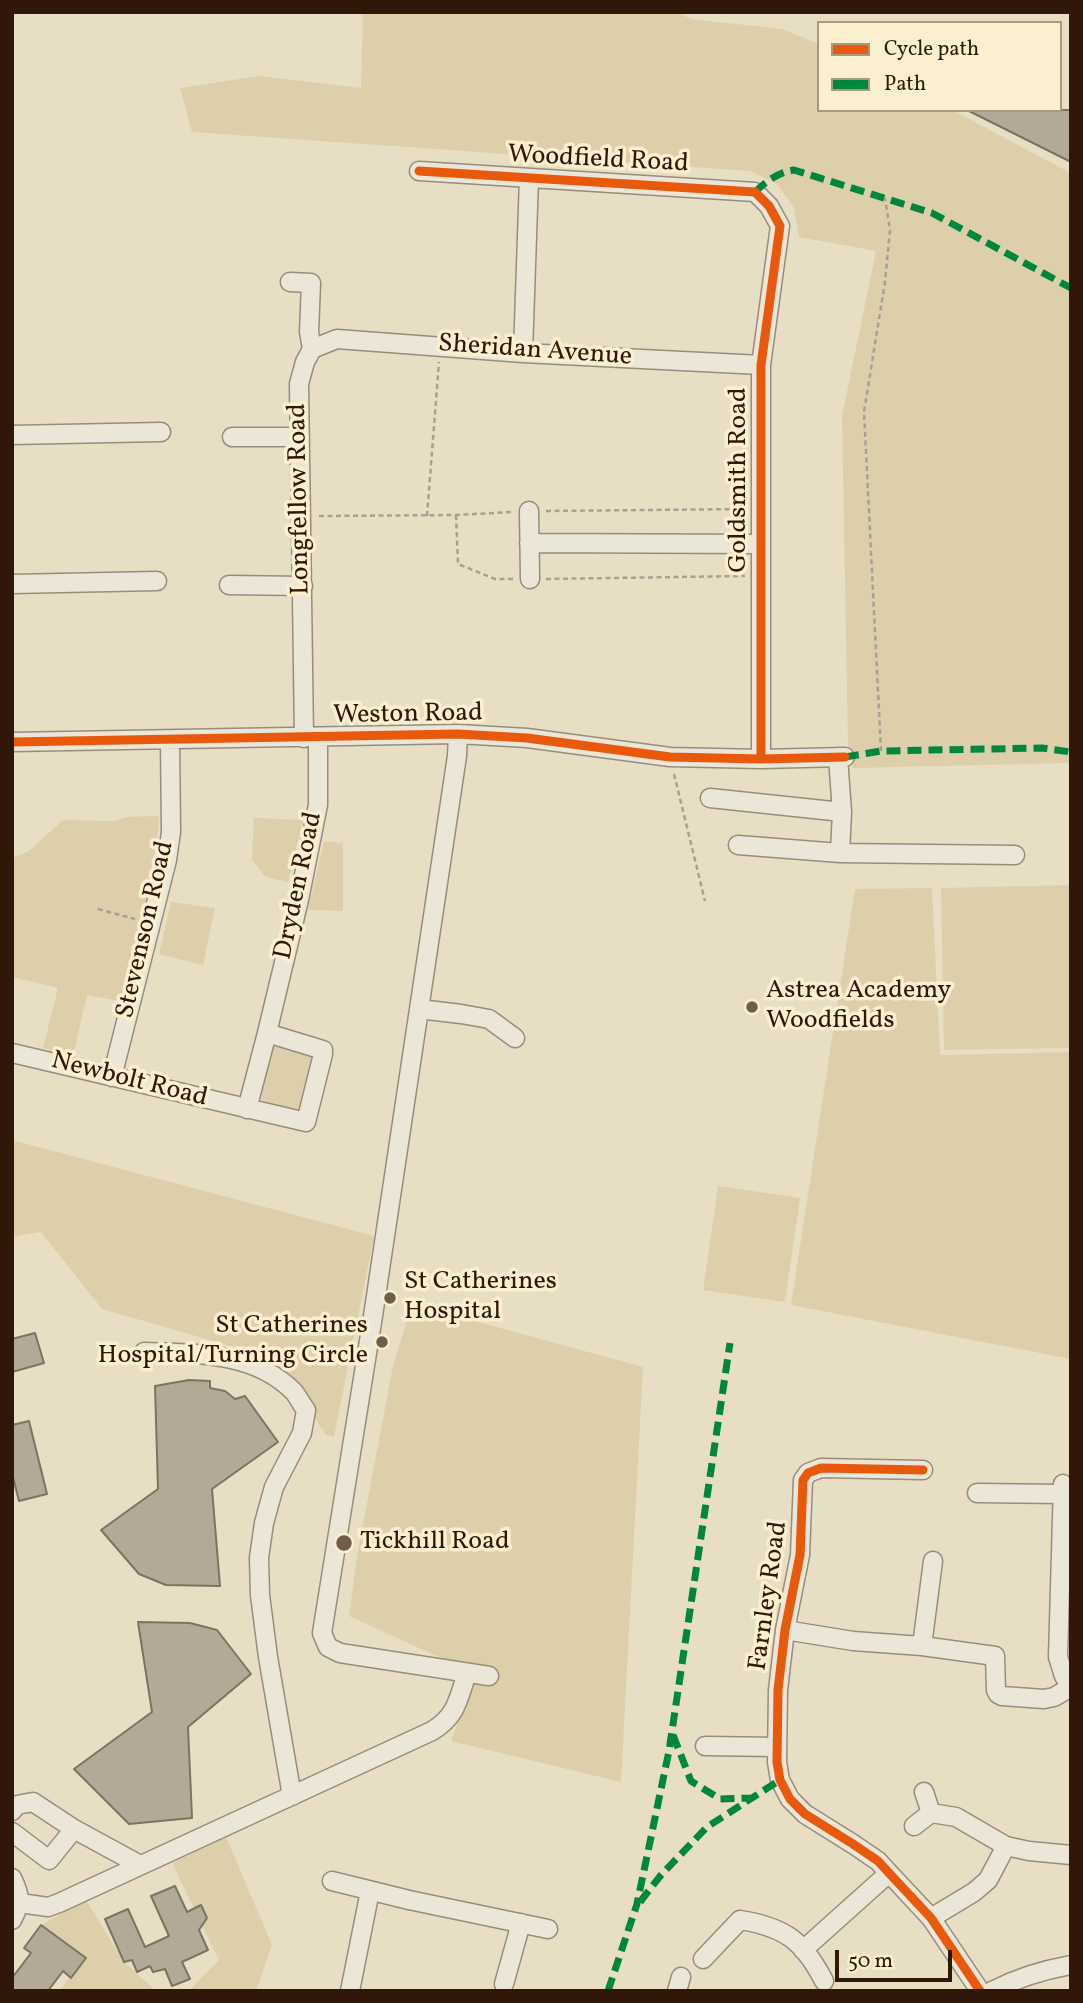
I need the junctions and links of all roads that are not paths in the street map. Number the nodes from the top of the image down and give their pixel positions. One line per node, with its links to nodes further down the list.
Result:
1 (419, 171): 2 (street, Woodfield Road)
2 (529, 178): 3 (street, Woodfield Road); 6 (street)
3 (769, 206): 7 (street, Goldsmith Road)
4 (290, 282): 5 (street, Longfellow Road)
5 (312, 349): 6 (street, Sheridan Avenue); 11 (street, Longfellow Road)
6 (523, 353): 7 (street, Sheridan Avenue)
7 (761, 365): 14 (street, Goldsmith Road)
8 (161, 432): 9 (street)
9 (12, 435)
10 (232, 437): 11 (street)
11 (300, 437): 19 (street, Longfellow Road)
12 (529, 511): 13 (street)
13 (529, 543): 14 (street); 15 (street)
14 (761, 544): 24 (street, Goldsmith Road)
15 (530, 579)
16 (157, 581): 17 (street)
17 (12, 584)
18 (229, 585): 19 (street)
19 (303, 586): 21 (street, Longfellow Road)
20 (458, 734): 21 (street, Weston Road); 24 (street, Weston Road); 30 (street)
21 (311, 738): 22 (street, Weston Road); 31 (street, Dryden Road)
22 (170, 740): 23 (street, Weston Road); 34 (street, Stevenson Road)
23 (12, 742)
24 (761, 759): 26 (street, Weston Road)
25 (710, 798): 26 (street)
26 (842, 812): 28 (street)
27 (738, 845): 28 (street)
28 (840, 853): 29 (street)
29 (1015, 855)
30 (419, 1009): 32 (street); 42 (street)
31 (268, 1033): 35 (street, Dryden Road); 35 (street)
32 (515, 1038)
33 (12, 1053): 34 (street, Newbolt Road)
34 (112, 1077): 35 (street, Newbolt Road)
35 (247, 1109)
36 (144, 1352): 48 (street)
37 (923, 1470): 40 (street, Farnley Road)
38 (977, 1493): 44 (street)
39 (933, 1561): 41 (street)
40 (785, 1630): 41 (street); 46 (street, Farnley Road)
41 (922, 1646): 44 (street)
42 (467, 1673): 43 (street); 48 (street)
43 (489, 1676)
44 (1071, 1687)
45 (705, 1746): 46 (street)
46 (777, 1747): 57 (street, Farnley Road)
47 (923, 1791): 50 (street)
48 (292, 1796): 56 (street)
49 (12, 1811): 52 (street)
50 (931, 1813): 51 (street); 54 (street)
51 (914, 1826)
52 (74, 1829): 53 (street); 56 (street)
53 (12, 1832)
54 (1006, 1846): 55 (street); 62 (street)
55 (1071, 1855)
56 (140, 1865): 61 (street)
57 (889, 1873): 62 (street, Farnley Road); 66 (street)
58 (12, 1878): 61 (street)
59 (332, 1881): 60 (street)
60 (370, 1891): 64 (street); 71 (street)
61 (20, 1903): 63 (street)
62 (930, 1918): 72 (street, Farnley Road)
63 (12, 1920)
64 (521, 1923): 65 (street); 70 (street)
65 (548, 1929)
66 (803, 1950): 67 (street); 69 (street)
67 (703, 1959)
68 (1071, 1965): 73 (street)
69 (824, 1981)
70 (504, 1984)
71 (350, 1991)
72 (980, 1991)
73 (992, 1991)

